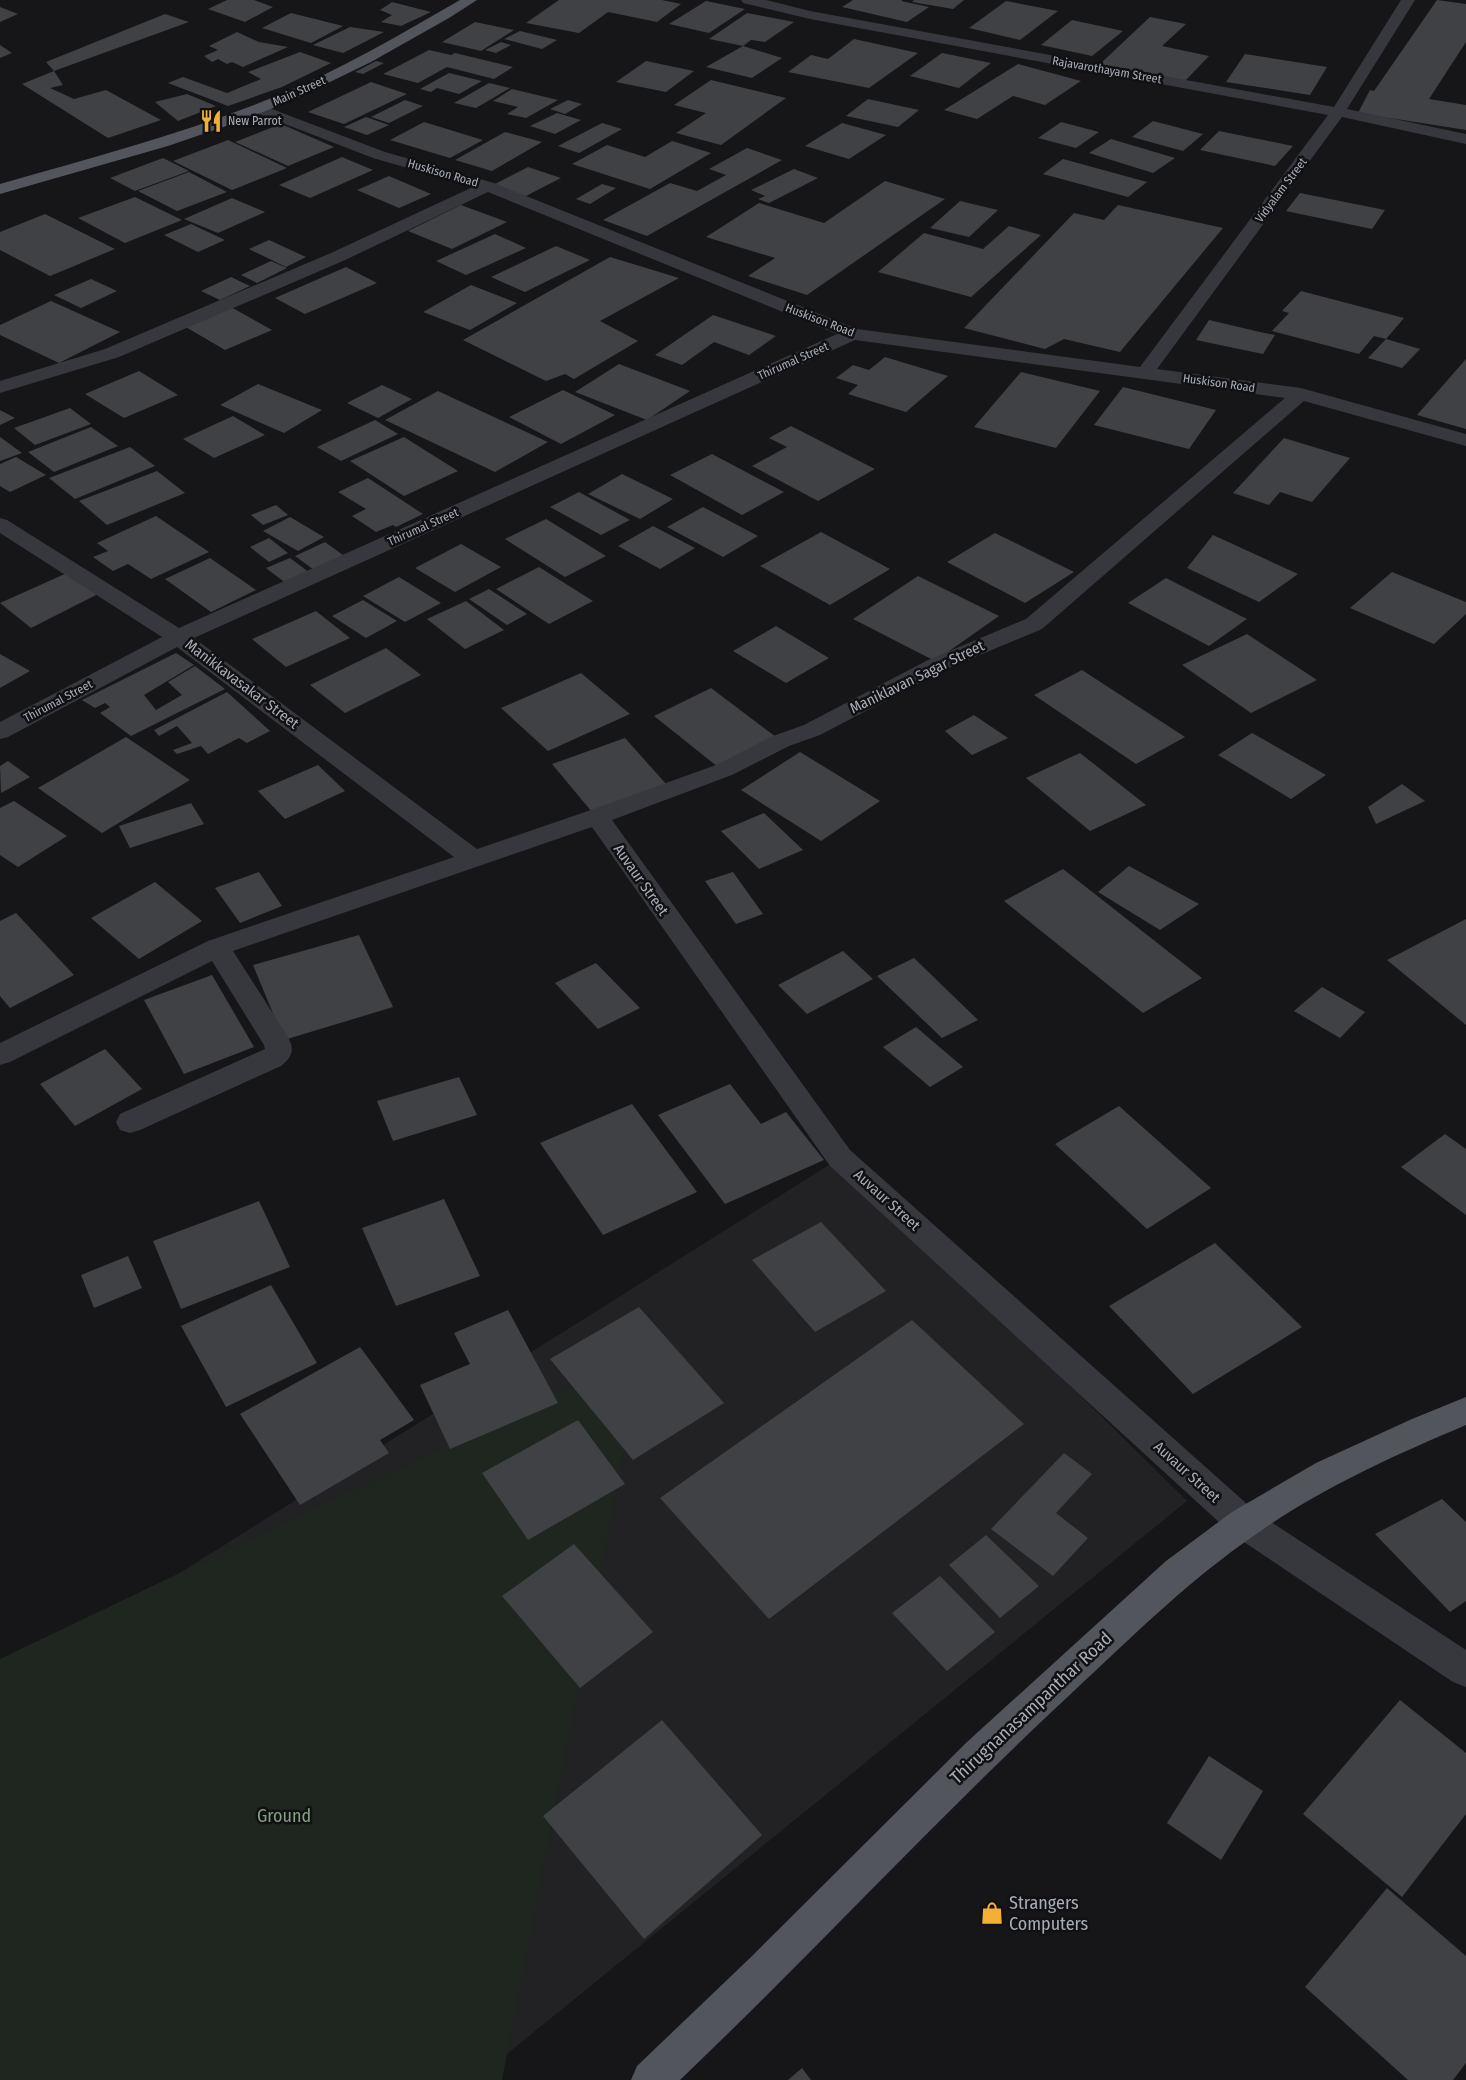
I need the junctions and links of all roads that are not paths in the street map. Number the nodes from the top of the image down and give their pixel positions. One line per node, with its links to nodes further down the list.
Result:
1 (470, 0): 4 (main road, Main Street)
2 (748, 0): 5 (street, Rajavarothayam Street)
3 (1408, 0): 5 (street, Vidyalam Street)
4 (259, 109): 7 (street, Huskison Road); 8 (main road, Main Street)
5 (1338, 112): 6 (street, Rajavarothayam Street); 10 (street, Vidyalam Street)
6 (1466, 139)
7 (488, 186): 9 (street, Huskison Road); 11 (street)
8 (0, 189)
9 (853, 334): 10 (street, Huskison Road); 15 (street, Thirumal Street)
10 (1145, 373): 12 (street, Huskison Road)
11 (0, 387)
12 (1300, 394): 13 (street, Huskison Road); 17 (street, Maniklavan Sagar Street)
13 (1466, 440)
14 (0, 524): 15 (street, Manikkavasakar Street)
15 (178, 637): 16 (street, Thirumal Street); 18 (street, Manikkavasakar Street)
16 (0, 732)
17 (597, 817): 18 (street, Maniklavan Sagar Street); 23 (street, Auvaur Street)
18 (473, 859): 19 (street, Maniklavan Sagar Street)
19 (217, 947): 20 (street, Maniklavan Sagar Street); 21 (street)
20 (0, 1055)
21 (130, 1122)
22 (1466, 1411): 23 (main road, Thirugnanasampanthar Road)
23 (1244, 1523): 24 (street, Auvaur Street); 25 (main road, Thirugnanasampanthar Road)
24 (1466, 1670)
25 (651, 2080)

